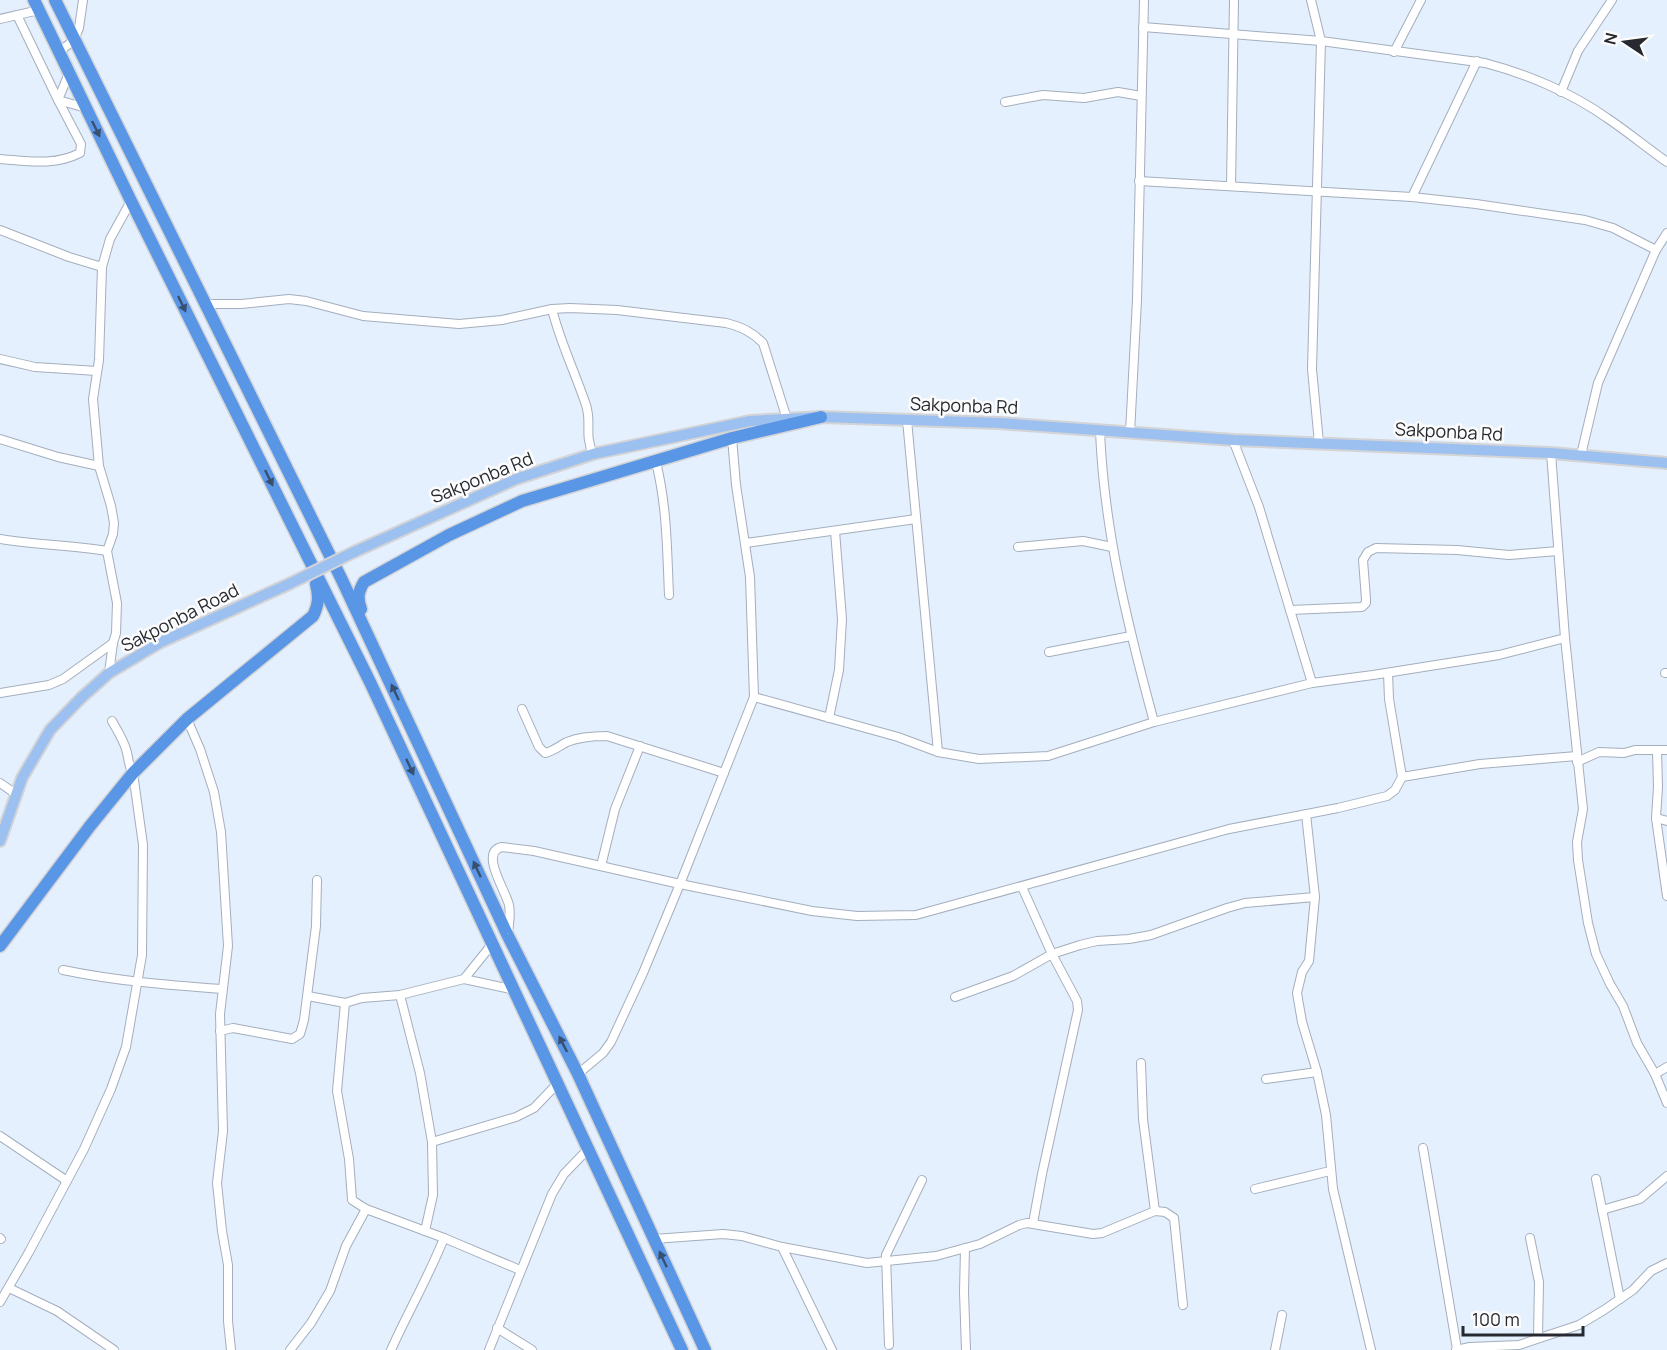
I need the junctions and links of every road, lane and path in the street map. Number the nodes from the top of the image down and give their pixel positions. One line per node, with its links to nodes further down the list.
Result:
1 (55, 0): 13 (highway)
2 (82, 0): 13 (street)
3 (1144, 0): 11 (street)
4 (1234, 0): 12 (street)
5 (1311, 0): 14 (street)
6 (1421, 0): 16 (street)
7 (1612, 0): 19 (street)
8 (37, 5): 9 (street); 15 (highway)
9 (17, 15): 10 (street); 21 (street)
10 (0, 19)
11 (1143, 27): 12 (street); 20 (street)
12 (1233, 35): 14 (street); 27 (street)
13 (74, 40): 15 (street); 35 (highway)
14 (1321, 41): 16 (street); 28 (street)
15 (59, 52): 18 (highway)
16 (1394, 52): 17 (street)
17 (1477, 61): 19 (street); 29 (street)
18 (69, 73): 21 (street); 23 (highway)
19 (1561, 92): 25 (street)
20 (1141, 96): 22 (street); 26 (street)
21 (58, 99): 23 (street); 24 (street)
22 (1005, 102)
23 (86, 108): 30 (highway, one-way to 30)
24 (0, 159)
25 (1667, 162)
26 (1139, 180): 27 (street); 43 (street)
27 (1231, 186): 28 (street)
28 (1317, 191): 29 (street); 47 (street)
29 (1412, 197): 33 (street)
30 (131, 201): 34 (street); 55 (highway, one-way to 55)
31 (0, 230): 34 (street)
32 (1667, 233): 33 (street)
33 (1656, 250): 50 (street)
34 (102, 267): 38 (street)
35 (205, 304): 36 (street); 54 (highway)
36 (552, 309): 40 (street); 49 (street)
37 (0, 359): 38 (street)
38 (97, 371): 53 (street)
39 (821, 417): 40 (main road, Sakponba Rd); 41 (main road, Sakponba Rd); 44 (highway)
40 (787, 419): 49 (main road, Sakponba Rd)
41 (907, 420): 42 (main road, Sakponba Rd); 56 (street)
42 (1101, 431): 43 (main road, Sakponba Rd); 61 (street)
43 (1130, 433): 46 (main road, Sakponba Rd)
44 (732, 438): 51 (highway); 59 (street)
45 (0, 439): 53 (street)
46 (1233, 440): 47 (main road, Sakponba Rd); 67 (street)
47 (1319, 443): 48 (main road, Sakponba Rd)
48 (1551, 453): 50 (main road, Sakponba Rd); 63 (street)
49 (593, 454): 65 (main road, Sakponba Rd, bridge)
50 (1581, 456): 52 (main road, Sakponba Rd)
51 (656, 462): 64 (highway); 66 (street)
52 (1667, 463)
53 (99, 466): 62 (street)
54 (303, 501): 64 (highway); 73 (highway)
55 (288, 517): 68 (highway); 74 (highway)
56 (916, 519): 57 (street); 89 (street)
57 (835, 531): 59 (street); 81 (street)
58 (0, 539): 62 (street)
59 (746, 543): 79 (street)
60 (1018, 547): 61 (street)
61 (1112, 547): 69 (street)
62 (107, 551): 71 (street)
63 (1558, 552): 67 (street); 70 (street)
64 (364, 582): 73 (highway)
65 (289, 584): 75 (main road, Sakponba Road)
66 (669, 595)
67 (1290, 610): 77 (street)
68 (313, 616): 74 (highway); 82 (highway)
69 (1131, 636): 72 (street); 84 (street)
70 (1564, 639): 76 (street); 90 (street)
71 (113, 643): 75 (street); 78 (street)
72 (1049, 652)
73 (378, 657): 107 (highway, one-way to 73)
74 (359, 660): 108 (highway, one-way to 108)
75 (109, 673): 96 (main road, Sakponba Road)
76 (1388, 673): 77 (street); 94 (street)
77 (1312, 683): 84 (street)
78 (0, 693)
79 (754, 697): 81 (street); 93 (street)
80 (522, 708): 85 (street)
81 (829, 718): 89 (street)
82 (187, 719): 91 (highway); 114 (street)
83 (112, 721): 88 (street)
84 (1154, 722): 89 (street)
85 (640, 746): 93 (street); 101 (street)
86 (1657, 750): 87 (street); 90 (street); 98 (street)
87 (1667, 750)
88 (128, 752): 91 (street); 92 (street)
89 (938, 752)
90 (1577, 759): 94 (street); 125 (street)
91 (144, 763): 92 (highway)
92 (133, 773): 109 (highway); 113 (street)
93 (724, 773): 103 (street)
94 (1402, 777): 97 (street)
95 (0, 783): 96 (street)
96 (16, 794): 100 (main road, Sakponba Road)
97 (1306, 814): 104 (street); 106 (street)
98 (1656, 818): 99 (street); 105 (street)
99 (1667, 821)
100 (0, 841)
101 (602, 867): 103 (street); 107 (street)
102 (317, 880): 117 (street)
103 (680, 884): 104 (street); 124 (street)
104 (1022, 887): 110 (street)
105 (1667, 896)
106 (1316, 897): 110 (street); 123 (street)
107 (507, 934): 124 (highway, one-way to 107)
108 (493, 943): 112 (street); 115 (highway)
109 (0, 946)
110 (1052, 954): 118 (street); 142 (street)
111 (63, 970): 113 (street)
112 (464, 979): 115 (street); 116 (street)
113 (138, 983): 114 (street); 137 (street)
114 (222, 989): 120 (street)
115 (515, 990): 127 (highway)
116 (400, 995): 119 (street); 130 (street)
117 (308, 996): 119 (street); 120 (street)
118 (955, 997)
119 (345, 1003): 139 (street)
120 (220, 1031): 163 (street)
121 (1141, 1063): 141 (street)
122 (1667, 1067): 125 (street)
123 (1317, 1072): 126 (street); 133 (street)
124 (578, 1074): 146 (highway)
125 (1655, 1074): 128 (street)
126 (1266, 1079)
127 (558, 1083): 130 (street); 131 (highway)
128 (1667, 1103)
129 (0, 1136): 137 (street)
130 (432, 1142): 143 (street)
131 (589, 1148): 151 (street); 154 (highway)
132 (1423, 1148): 174 (street)
133 (1330, 1171): 138 (street); 173 (street)
134 (1667, 1176): 140 (street)
135 (1596, 1179): 140 (street)
136 (922, 1180): 149 (street)
137 (67, 1181): 153 (street)
138 (1255, 1189)
139 (366, 1209): 143 (street); 164 (street)
140 (1602, 1210): 155 (street)
141 (1155, 1211): 142 (street); 157 (street)
142 (1033, 1223): 148 (street)
143 (424, 1231): 144 (street)
144 (444, 1238): 151 (street); 165 (street)
145 (1530, 1238): 160 (street)
146 (654, 1239): 147 (street); 152 (highway, one-way to 146)
147 (782, 1247): 149 (street); 170 (street)
148 (965, 1248): 149 (street); 171 (street)
149 (885, 1261): 161 (street)
150 (1667, 1263): 155 (street)
151 (520, 1270): 159 (street)
152 (674, 1283): 154 (highway); 169 (highway)
153 (9, 1288): 156 (street); 162 (street)
154 (655, 1291): 168 (highway)
155 (1620, 1299): 160 (street)
156 (0, 1302)
157 (1183, 1305)
158 (1282, 1316): 172 (street)
159 (497, 1328): 166 (street); 167 (street)
160 (1538, 1337): 174 (street)
161 (889, 1345)
162 (114, 1350)
163 (231, 1350)
164 (290, 1350)
165 (391, 1350)
166 (489, 1350)
167 (532, 1350)
168 (682, 1350)
169 (705, 1350)
170 (832, 1350)
171 (966, 1350)
172 (1275, 1350)
173 (1371, 1350)
174 (1457, 1350)

